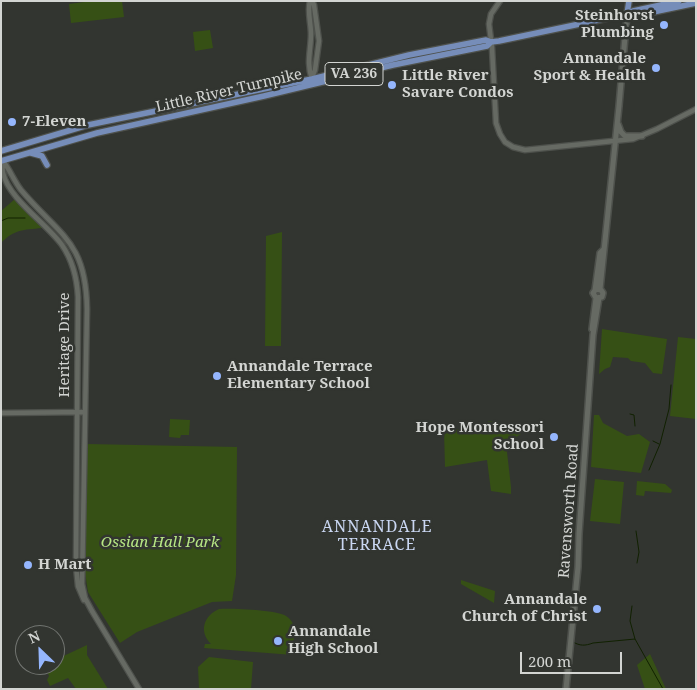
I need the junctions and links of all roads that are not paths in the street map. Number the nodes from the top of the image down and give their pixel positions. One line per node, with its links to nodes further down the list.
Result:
1 (311, 1): 10 (street); 10 (street)
2 (500, 1): 9 (street)
3 (628, 1): 8 (main road)
4 (657, 1): 7 (main road)
5 (679, 1): 7 (main road, Little River Turnpike / VA 236)
6 (696, 4): 8 (main road, Little River Turnpike / VA 236)
7 (653, 7): 8 (main road, Little River Turnpike / VA 236)
8 (627, 14): 9 (main road, Little River Turnpike / VA 236); 12 (main road, Ravensworth Road)
9 (492, 42): 10 (main road, Little River Turnpike / VA 236); 14 (street)
10 (311, 82): 15 (main road, Little River Turnpike / VA 236); 16 (main road, Little River Turnpike / VA 236)
11 (696, 108): 13 (street)
12 (617, 122): 13 (main road); 14 (main road, Ravensworth Road)
13 (642, 136): 14 (street)
14 (615, 142): 22 (main road, Ravensworth Road)
15 (1, 151)
16 (29, 152): 17 (main road, Little River Turnpike / VA 236); 18 (main road)
17 (2, 159): 19 (street, Heritage Drive); 25 (street, Heritage Drive)
18 (47, 165)
19 (2, 172): 21 (street, Heritage Drive)
20 (1, 182): 21 (street)
21 (12, 190): 24 (street, Heritage Drive)
22 (597, 289): 23 (main road, Ravensworth Road); 23 (main road, Ravensworth Road)
23 (597, 298): 29 (main road, Ravensworth Road)
24 (77, 412): 25 (street); 26 (street); 27 (street, Heritage Drive)
25 (85, 412): 27 (street, Heritage Drive)
26 (1, 413)
27 (79, 538): 28 (street, Heritage Drive)
28 (139, 689)
29 (566, 689)

